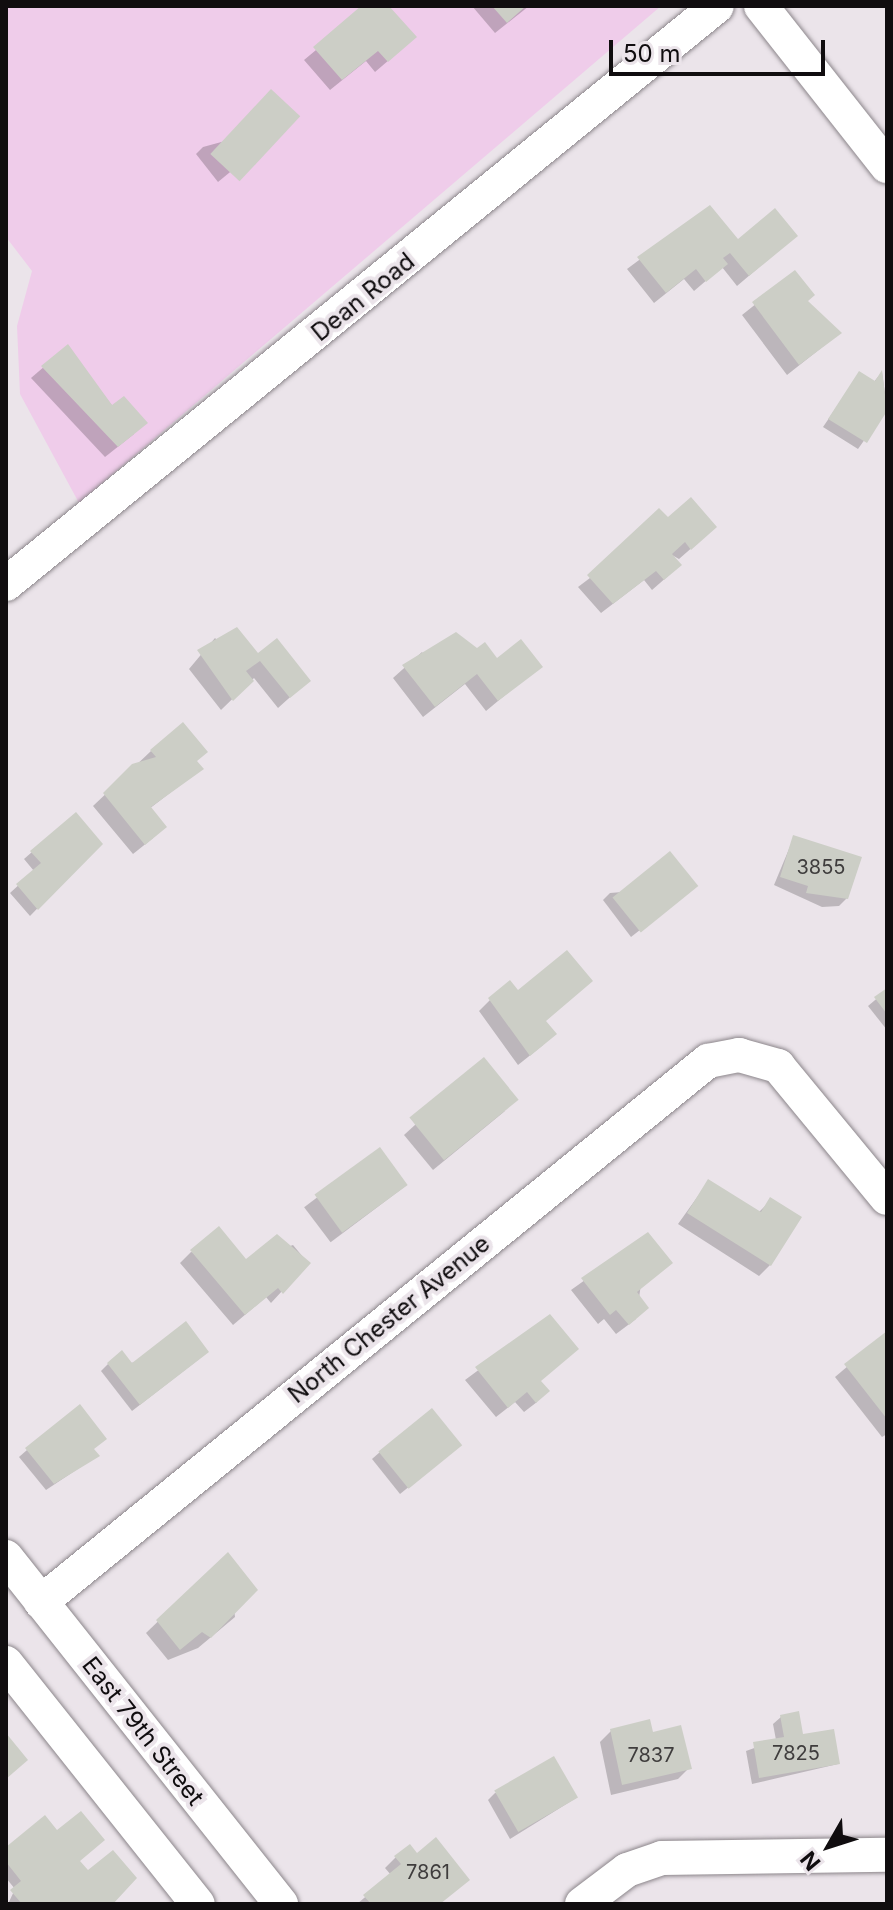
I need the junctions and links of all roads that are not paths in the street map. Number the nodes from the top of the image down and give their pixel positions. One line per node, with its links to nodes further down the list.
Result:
1 (717, 6): 4 (street, Dean Road)
2 (761, 6): 3 (street)
3 (887, 166)
4 (6, 584)
5 (887, 1198): 7 (street, North Chester Avenue)
6 (6, 1557): 7 (street, East 79th Street)
7 (41, 1602): 11 (street, East 79th Street)
8 (6, 1663): 10 (street)
9 (887, 1855): 12 (street)
10 (198, 1904)
11 (281, 1904)
12 (582, 1904)

